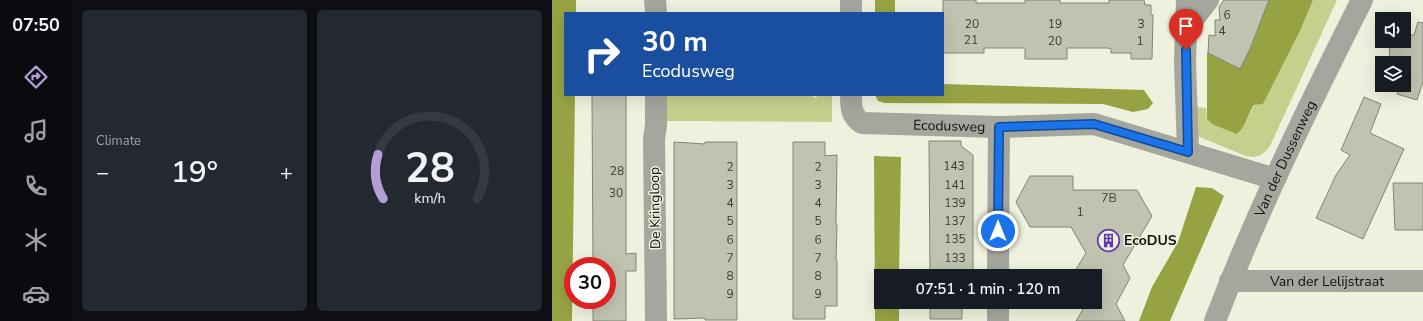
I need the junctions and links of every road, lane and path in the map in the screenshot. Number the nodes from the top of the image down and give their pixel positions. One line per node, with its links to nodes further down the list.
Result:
1 (656, 0): 6 (street)
2 (852, 0): 7 (street)
3 (1187, 0): 8 (street)
4 (1208, 0): 8 (street)
5 (1362, 0): 13 (street, Van der Dussenweg)
6 (656, 12)
7 (851, 12)
8 (1187, 27): 12 (street)
9 (656, 96): 18 (street, De Kringloop)
10 (850, 96): 11 (street, Ecodusweg)
11 (999, 127): 12 (street, Ecodusweg); 14 (street)
12 (1188, 152): 13 (street, Ecodusweg)
13 (1275, 179): 15 (street, Van der Dussenweg)
14 (998, 269)
15 (1230, 281): 16 (street, Van der Lelijstraat); 20 (street, Van der Dussenweg)
16 (1423, 281)
17 (998, 309): 19 (street)
18 (656, 321)
19 (998, 321)
20 (1215, 321)

